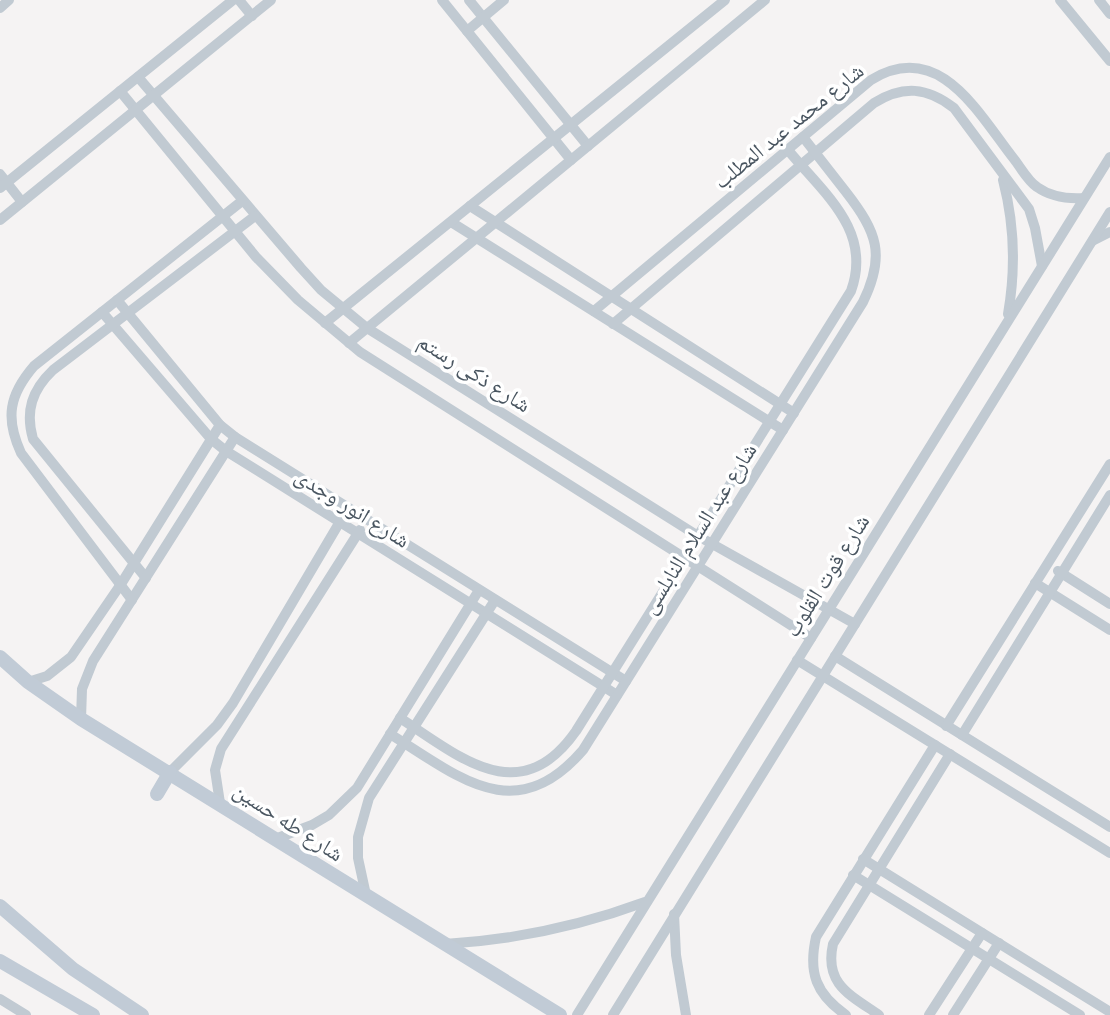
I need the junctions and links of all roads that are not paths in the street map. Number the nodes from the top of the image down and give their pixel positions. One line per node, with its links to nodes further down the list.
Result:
1 (9, 0): 11 (street)
2 (236, 0): 13 (street); 18 (street)
3 (442, 0): 14 (street)
4 (504, 0): 15 (street)
5 (725, 0): 22 (street)
6 (765, 0): 25 (street)
7 (1060, 0): 17 (street)
8 (1099, 0): 12 (street)
9 (268, 1): 13 (street)
10 (472, 1): 14 (street); 15 (street)
11 (0, 8)
12 (1110, 14)
13 (252, 16): 20 (street)
14 (455, 17): 16 (street)
15 (483, 17): 16 (street); 22 (street)
16 (467, 31): 24 (street)
17 (1110, 61)
18 (138, 77): 19 (street); 20 (street, شارع ذكى رستم)
19 (120, 91): 21 (street, شارع ذكى رستم); 32 (street)
20 (153, 96): 21 (street); 34 (street, شارع ذكى رستم)
21 (135, 110): 35 (street); 40 (street, شارع ذكى رستم)
22 (570, 125): 24 (street); 25 (street)
23 (803, 137): 26 (street, شارع محمد عبد المطلب); 27 (street, شارع عبد السلام النابلسى); 33 (street, شارع محمد عبد المطلب)
24 (554, 138): 29 (street); 36 (street)
25 (588, 146): 29 (street)
26 (788, 150): 30 (street, شارع عبد السلام النابلسى); 48 (street, شارع محمد عبد المطلب)
27 (816, 153): 30 (street, شارع محمد عبد المطلب); 31 (street, شارع محمد عبد المطلب); 62 (street, شارع عبد السلام النابلسى)
28 (1110, 157): 33 (street, شارع قوت القلوب)
29 (571, 160): 42 (street)
30 (801, 166): 51 (street, شارع محمد عبد المطلب); 61 (street, شارع عبد السلام النابلسى)
31 (1002, 174): 47 (street, شارع محمد عبد المطلب); 55 (street)
32 (2, 181): 35 (street)
33 (1084, 198): 47 (street, شارع قوت القلوب)
34 (242, 201): 39 (street, شارع ذكى رستم); 40 (street)
35 (22, 202): 38 (street)
36 (470, 206): 41 (street); 42 (street)
37 (1110, 212): 46 (street)
38 (2, 213)
39 (255, 216): 43 (street); 50 (street, شارع ذكى رستم)
40 (222, 217): 43 (street, شارع ذكى رستم); 49 (street)
41 (451, 222): 45 (street); 50 (street)
42 (495, 222): 45 (street); 48 (street)
43 (235, 232): 54 (street); 56 (street, شارع ذكى رستم)
44 (1110, 232): 46 (street)
45 (476, 238): 52 (street); 59 (street)
46 (1092, 241): 93 (street)
47 (1042, 267): 55 (street, شارع قوت القلوب)
48 (611, 297): 51 (street); 52 (street, شارع محمد عبد المطلب)
49 (117, 300): 53 (street); 54 (street, شارع انور وجدى)
50 (342, 309): 56 (street); 59 (street, شارع ذكى رستم)
51 (630, 309): 57 (street, شارع محمد عبد المطلب); 61 (street)
52 (594, 311): 57 (street)
53 (102, 312): 58 (street, شارع انور وجدى); 84 (street)
54 (128, 313): 58 (street); 64 (street, شارع انور وجدى)
55 (1007, 322): 91 (street, شارع قوت القلوب)
56 (325, 323): 60 (street, شارع ذكى رستم)
57 (613, 324): 63 (street)
58 (113, 325): 67 (street, شارع انور وجدى); 78 (street)
59 (367, 328): 60 (street); 75 (street, شارع ذكى رستم)
60 (349, 343): 77 (street, شارع ذكى رستم)
61 (780, 404): 62 (street); 63 (street, شارع عبد السلام النابلسى)
62 (794, 413): 65 (street, شارع عبد السلام النابلسى)
63 (769, 421): 65 (street); 75 (street, شارع عبد السلام النابلسى)
64 (220, 425): 66 (street, شارع انور وجدى); 67 (street)
65 (783, 430): 76 (street, شارع عبد السلام النابلسى)
66 (235, 437): 68 (street); 71 (street, شارع انور وجدى)
67 (211, 439): 68 (street, شارع انور وجدى); 78 (street)
68 (226, 451): 73 (street, شارع انور وجدى); 82 (street)
69 (1110, 464): 80 (street)
70 (1110, 495): 81 (street)
71 (348, 508): 72 (street, شارع انور وجدى); 73 (street)
72 (367, 519): 74 (street); 85 (street, شارع انور وجدى)
73 (340, 522): 74 (street, شارع انور وجدى); 114 (street)
74 (358, 533): 89 (street, شارع انور وجدى); 116 (street)
75 (698, 536): 76 (street, شارع ذكى رستم); 77 (street, شارع عبد السلام النابلسى)
76 (712, 544): 79 (street, شارع عبد السلام النابلسى); 91 (street, شارع ذكى رستم)
77 (685, 557): 79 (street, شارع ذكى رستم); 99 (street, شارع عبد السلام النابلسى)
78 (134, 562): 82 (street); 84 (street)
79 (698, 565): 95 (street, شارع ذكى رستم); 101 (street, شارع عبد السلام النابلسى)
80 (1047, 565): 81 (street); 83 (street)
81 (1061, 573): 86 (street); 90 (street)
82 (146, 578): 87 (street)
83 (1035, 583): 86 (street); 107 (street)
84 (121, 584): 87 (street); 102 (street)
85 (479, 590): 88 (street, شارع انور وجدى); 89 (street)
86 (1049, 592): 94 (street); 110 (street)
87 (132, 600): 106 (street)
88 (495, 600): 92 (street); 99 (street, شارع انور وجدى)
89 (471, 604): 92 (street, شارع انور وجدى); 105 (street)
90 (1110, 604)
91 (829, 610): 93 (street, شارع ذكى رستم); 95 (street, شارع قوت القلوب)
92 (486, 614): 103 (street, شارع انور وجدى); 108 (street)
93 (855, 624): 96 (street)
94 (1110, 630)
95 (811, 638): 98 (street, شارع قوت القلوب)
96 (835, 656): 100 (street); 107 (street)
97 (0, 657): 102 (street, شارع طه حسين)
98 (797, 660): 100 (street); 125 (street, شارع قوت القلوب)
99 (612, 673): 101 (street, شارع انور وجدى); 103 (street, شارع عبد السلام النابلسى)
100 (823, 676): 112 (street); 127 (street)
101 (626, 681): 104 (street, شارع عبد السلام النابلسى)
102 (28, 682): 106 (street, شارع طه حسين)
103 (603, 687): 104 (street, شارع انور وجدى); 108 (street, شارع عبد السلام النابلسى)
104 (617, 695): 111 (street, شارع عبد السلام النابلسى)
105 (400, 718): 108 (street, شارع عبد السلام النابلسى); 109 (street)
106 (81, 719): 114 (street, شارع طه حسين)
107 (946, 726): 110 (street)
108 (414, 727): 111 (street)
109 (390, 734): 111 (street, شارع عبد السلام النابلسى); 118 (street)
110 (966, 737): 113 (street); 117 (street)
111 (404, 743): 124 (street)
112 (935, 745): 113 (street); 120 (street)
113 (954, 757): 119 (street); 121 (street)
114 (170, 772): 115 (street); 116 (street, شارع طه حسين)
115 (157, 794)
116 (220, 803): 118 (street, شارع طه حسين)
117 (1110, 827)
118 (275, 839): 124 (street, شارع طه حسين)
119 (1110, 853)
120 (863, 859): 121 (street); 122 (street)
121 (878, 868): 123 (street); 128 (street)
122 (853, 875): 123 (street); 135 (street)
123 (869, 884): 131 (street); 134 (street)
124 (367, 897): 130 (street, شارع طه حسين)
125 (645, 902): 130 (street); 142 (street, شارع قوت القلوب)
126 (0, 906): 140 (street)
127 (674, 914): 143 (street); 144 (street)
128 (982, 933): 129 (street); 131 (street)
129 (999, 943): 132 (street); 137 (street)
130 (445, 944): 141 (street, شارع طه حسين)
131 (972, 948): 132 (street); 147 (street)
132 (989, 958): 148 (street); 149 (street)
133 (0, 961): 139 (street)
134 (836, 981): 135 (street); 146 (street)
135 (821, 992): 145 (street)
136 (0, 999): 138 (street)
137 (1110, 1012)
138 (26, 1015)
139 (93, 1015)
140 (142, 1015)
141 (560, 1015)
142 (577, 1015)
143 (613, 1015)
144 (686, 1015)
145 (846, 1015)
146 (879, 1015)
147 (929, 1015)
148 (953, 1015)
149 (1080, 1015)

